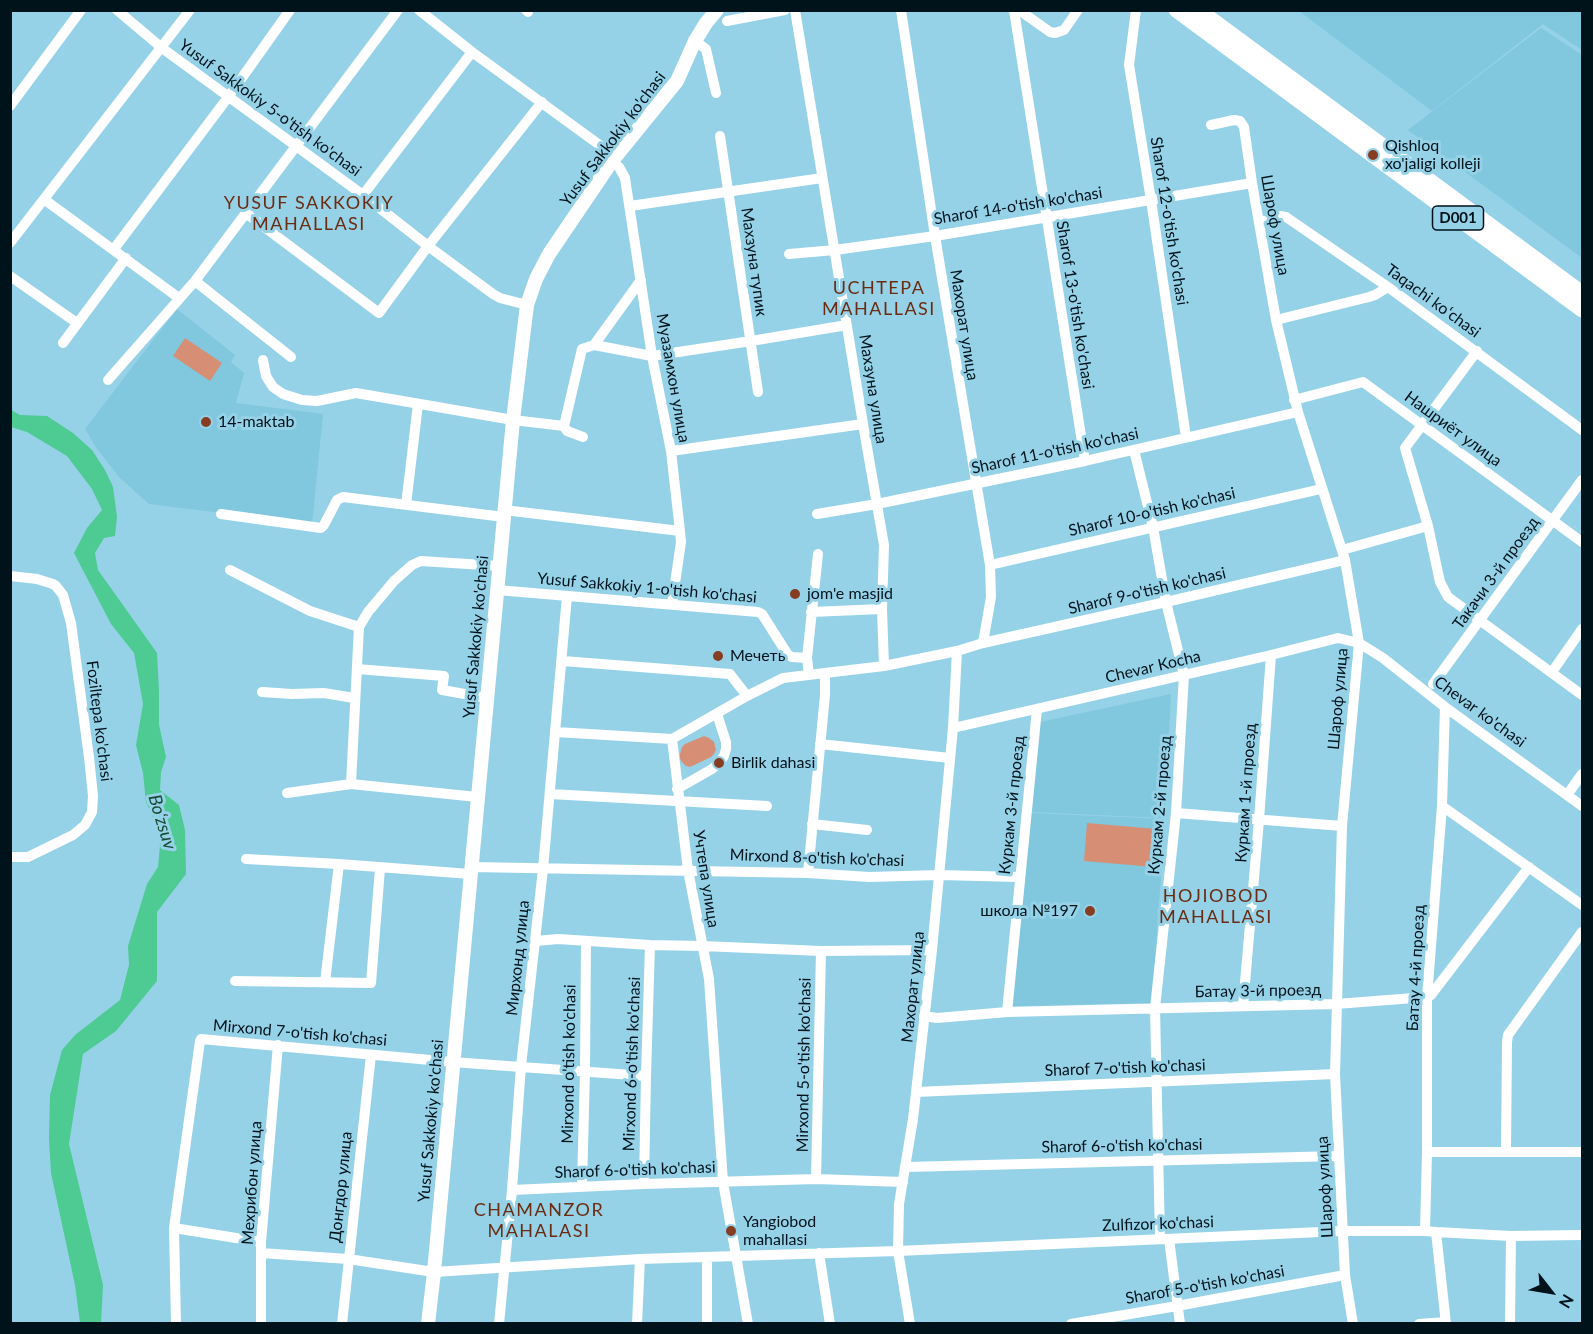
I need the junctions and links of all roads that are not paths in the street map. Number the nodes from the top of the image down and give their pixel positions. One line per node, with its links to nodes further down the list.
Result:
1 (81, 10): 25 (street)
2 (117, 10): 20 (street, Yusuf Sakkokiy 5-o'tish ko'chasi)
3 (190, 10): 20 (street)
4 (291, 10): 23 (street)
5 (398, 10): 28 (street)
6 (419, 10): 21 (street)
7 (717, 10): 19 (main road, Yusuf Sakkokiy ko'chasi)
8 (785, 10): 17 (street)
9 (795, 10): 30 (street, Махзуна улица)
10 (901, 10): 40 (street, Махорат улица)
11 (1014, 10): 38 (street, Sharof 13-o'tish ko'chasi)
12 (1019, 10): 13 (street)
13 (1078, 10)
14 (1136, 10): 35 (street, Sharof 12-o'tish ko'chasi)
15 (1176, 10): 18 (highway, D001)
16 (1199, 10): 18 (highway, D001)
17 (727, 21)
18 (1220, 34): 47 (highway, D001)
19 (695, 41): 22 (street); 29 (main road, Yusuf Sakkokiy ko'chasi)
20 (162, 48): 23 (street, Yusuf Sakkokiy 5-o'tish ko'chasi); 34 (street)
21 (472, 52): 24 (street); 33 (street)
22 (716, 93)
23 (229, 96): 28 (street, Yusuf Sakkokiy 5-o'tish ko'chasi); 43 (street)
24 (542, 102): 29 (street); 42 (street)
25 (10, 106)
26 (1211, 125): 31 (street, Шароф улица)
27 (720, 136): 32 (street, Махзуна тупик)
28 (297, 147): 33 (street, Yusuf Sakkokiy 5-o'tish ko'chasi); 37 (street)
29 (614, 159): 36 (street, Муазамхон улица); 54 (main road, Yusuf Sakkokiy ko'chasi)
30 (822, 178): 32 (street); 44 (street, Махзуна улица)
31 (1252, 183): 35 (street, Sharof 14-o'tish ko'chasi); 39 (street, Шароф улица)
32 (729, 192): 36 (street); 59 (street, Махзуна тупик)
33 (363, 195): 42 (street, Yusuf Sakkokiy 5-o'tish ko'chasi)
34 (45, 200): 41 (street); 43 (street)
35 (1151, 200): 38 (street, Sharof 14-o'tish ko'chasi); 77 (street, Sharof 12-o'tish ko'chasi)
36 (630, 206): 49 (street, Муазамхон улица)
37 (247, 214): 42 (street); 50 (street)
38 (1046, 218): 40 (street, Sharof 14-o'tish ko'chasi); 80 (street, Sharof 13-o'tish ko'chasi)
39 (1259, 220): 51 (street, Taqachi koʻchasi); 56 (street, Шароф улица)
40 (934, 236): 44 (street, Sharof 14-o'tish ko'chasi); 82 (street, Махорат улица)
41 (10, 243)
42 (428, 246): 54 (street, Yusuf Sakkokiy 5-o'tish ko'chasi)
43 (114, 249): 46 (street)
44 (835, 250): 45 (street, Sharof 14-o'tish ko'chasi); 58 (street, Махзуна улица)
45 (789, 254)
46 (126, 258): 53 (street); 57 (street)
47 (1536, 267): 52 (highway, D001); 55 (highway, D001)
48 (10, 276): 57 (street)
49 (641, 280): 61 (street); 63 (street, Муазамхон улица)
50 (195, 281): 53 (street); 64 (street)
51 (1388, 287): 56 (street); 62 (street, Taqachi koʻchasi)
52 (1582, 293)
53 (179, 298): 66 (street)
54 (527, 305): 71 (main road, Yusuf Sakkokiy ko'chasi)
55 (1582, 310)
56 (1276, 320): 68 (street, Шароф улица)
57 (77, 323): 60 (street)
58 (847, 325): 59 (street); 72 (street, Махзуна улица)
59 (751, 341): 63 (street); 67 (street, Махзуна тупик)
60 (63, 343)
61 (594, 345): 63 (street); 73 (street)
62 (1477, 351): 74 (street); 75 (street, Taqachi koʻchasi)
63 (652, 356): 79 (street, Муазамхон улица)
64 (291, 357)
65 (263, 360): 69 (street)
66 (108, 380)
67 (758, 392)
68 (1294, 400): 70 (street, Шароф улица); 74 (street, Нашриёт улица)
69 (418, 404): 71 (street); 85 (street)
70 (1298, 412): 77 (street, Sharof 11-o'tish ko'chasi); 83 (street, Шароф улица)
71 (513, 420): 73 (street); 87 (main road, Yusuf Sakkokiy ko'chasi)
72 (863, 424): 79 (street); 84 (street, Махзуна улица)
73 (564, 426): 76 (street)
74 (1422, 426): 89 (street, Нашриёт улица); 90 (street)
75 (1582, 430)
76 (583, 437)
77 (1186, 437): 78 (street, Sharof 11-o'tish ko'chasi)
78 (1134, 450): 80 (street, Sharof 11-o'tish ko'chasi); 91 (street, Куркам 2-й проезд)
79 (671, 451): 92 (street, Муазамхон улица)
80 (1085, 461): 82 (street, Sharof 11-o'tish ko'chasi)
81 (1582, 480): 89 (street, Такачи 3-й проезд)
82 (975, 484): 84 (street, Sharof 11-o'tish ko'chasi); 96 (street, Махорат улица)
83 (1321, 489): 91 (street, Sharof 10-o'tish ko'chasi); 95 (street, Шароф улица)
84 (877, 504): 88 (street, Sharof 11-o'tish ko'chasi); 104 (street, Махзуна улица)
85 (406, 505): 86 (street); 87 (street)
86 (221, 514)
87 (504, 514): 92 (street); 97 (main road, Yusuf Sakkokiy ko'chasi)
88 (818, 514)
89 (1553, 520): 93 (street, Нашриёт улица); 106 (street, Такачи 3-й проезд)
90 (1428, 526): 95 (street, Sharof 9-o'tish ko'chasi); 106 (street)
91 (1153, 527): 96 (street, Sharof 10-o'tish ko'chasi); 102 (street, Куркам 2-й проезд)
92 (680, 531): 103 (street, Муазамхон улица)
93 (1582, 542)
94 (818, 554): 105 (street)
95 (1343, 555): 102 (street, Sharof 9-o'tish ko'chasi); 109 (street, Шароф улица)
96 (990, 565): 110 (street, Махорат улица)
97 (499, 566): 100 (main road, Yusuf Sakkokiy ko'chasi); 107 (street)
98 (230, 570): 107 (street)
99 (10, 576): 151 (street, Foziltepa ko'chasi)
100 (497, 590): 101 (street, Yusuf Sakkokiy 1-o'tish ko'chasi); 126 (main road, Yusuf Sakkokiy ko'chasi)
101 (567, 596): 103 (street, Yusuf Sakkokiy 1-o'tish ko'chasi); 114 (street, Мирхонд улица)
102 (1167, 602): 110 (street, Sharof 9-o'tish ko'chasi); 120 (street, Куркам 2-й проезд)
103 (672, 604): 113 (street, Yusuf Sakkokiy 1-o'tish ko'chasi)
104 (882, 609): 105 (street); 115 (street, Махзуна улица)
105 (811, 612): 113 (street)
106 (1480, 620): 117 (street); 121 (street, Такачи 3-й проезд)
107 (359, 627): 116 (street)
108 (1582, 629): 117 (street)
109 (1359, 643): 112 (street, Chevar Kocha); 127 (street, Chevar ko'chasi); 149 (street, Шароф улица)
110 (983, 644): 111 (street, Sharof 9-o'tish ko'chasi)
111 (957, 651): 115 (street); 130 (street, Махорат улица)
112 (1271, 655): 120 (street, Chevar Kocha); 147 (street, Куркам 1-й проезд)
113 (807, 657): 119 (street)
114 (563, 661): 124 (street); 131 (street, Мирхонд улица)
115 (884, 666): 118 (street)
116 (357, 669): 125 (street); 126 (street)
117 (1552, 672): 123 (street)
118 (825, 674): 119 (street); 133 (street)
119 (809, 675): 124 (street)
120 (1184, 675): 128 (street, Chevar Kocha); 146 (street, Куркам 2-й проезд)
121 (1433, 684)
122 (262, 692): 125 (street)
123 (1582, 695)
124 (747, 696): 129 (street)
125 (354, 698): 136 (street)
126 (487, 698): 141 (main road, Yusuf Sakkokiy ko'chasi)
127 (1445, 706): 140 (street, Chevar ko'chasi); 145 (street, Батау 4-й проезд)
128 (1036, 709): 130 (street, Chevar Kocha); 161 (street, Куркам 3-й проезд)
129 (717, 714): 132 (street); 137 (street)
130 (953, 728): 134 (street, Махорат улица)
131 (556, 732): 132 (street); 139 (street, Мирхонд улица)
132 (672, 739): 137 (street, Учтепа улица)
133 (820, 744): 134 (street); 148 (street)
134 (950, 758): 160 (street, Махорат улица)
135 (1582, 774): 140 (street)
136 (351, 784): 138 (street); 141 (street)
137 (677, 789): 142 (street, Учтепа улица)
138 (287, 793)
139 (550, 794): 142 (street); 156 (street, Мирхонд улица)
140 (1568, 795): 144 (street, Chevar ko'chasi)
141 (477, 797): 158 (main road, Yusuf Sakkokiy ko'chasi)
142 (679, 801): 143 (street); 157 (street, Учтепа улица)
143 (767, 806)
144 (1582, 806)
145 (1442, 807): 154 (street); 172 (street, Батау 4-й проезд)
146 (1176, 813): 147 (street); 175 (street, Куркам 2-й проезд)
147 (1259, 820): 149 (street); 174 (street, Куркам 1-й проезд)
148 (812, 824): 150 (street); 159 (street)
149 (1342, 826): 173 (street, Шароф улица)
150 (867, 830)
151 (10, 856)
152 (246, 859): 153 (street, Mirxond 8-o'tish ko'chasi)
153 (339, 864): 155 (street, Mirxond 8-o'tish ko'chasi); 171 (street)
154 (1529, 867): 162 (street); 172 (street)
155 (380, 868): 158 (street, Mirxond 8-o'tish ko'chasi); 171 (street)
156 (543, 869): 157 (street, Mirxond 8-o'tish ko'chasi); 158 (street, Mirxond 8-o'tish ko'chasi); 164 (street, Мирхонд улица)
157 (688, 870): 159 (street, Mirxond 8-o'tish ko'chasi); 167 (street, Учтепа улица)
158 (471, 871): 180 (main road, Yusuf Sakkokiy ko'chasi)
159 (808, 873): 160 (street, Mirxond 8-o'tish ko'chasi)
160 (939, 875): 161 (street, Mirxond 8-o'tish ko'chasi); 169 (street, Махорат улица)
161 (1019, 877): 176 (street, Куркам 3-й проезд)
162 (1582, 905)
163 (1582, 932): 188 (street)
164 (536, 941): 165 (street); 181 (street, Мирхонд улица)
165 (586, 941): 166 (street); 182 (street, Mirxond o'tish ko'chasi)
166 (650, 945): 167 (street); 184 (street, Mirxond 6-o'tish ko'chasi)
167 (702, 946): 168 (street); 194 (street, Учтепа улица)
168 (821, 951): 169 (street); 193 (street, Mirxond 5-o'tish ko'chasi)
169 (932, 951): 177 (street, Махорат улица)
170 (235, 981): 171 (street)
171 (325, 982)
172 (1426, 997): 173 (street, Батау 3-й проезд); 187 (street, Батау 4-й проезд)
173 (1336, 1004): 174 (street, Батау 3-й проезд); 183 (street, Шароф улица)
174 (1243, 1006): 175 (street, Батау 3-й проезд)
175 (1155, 1008): 176 (street, Батау 3-й проезд); 185 (street, Куркам 2-й проезд)
176 (1007, 1012): 177 (street, Батау 3-й проезд)
177 (924, 1016): 186 (street, Махорат улица)
178 (278, 1045): 179 (street, Mirxond 7-o'tish ko'chasi); 199 (street, Mirxond 7-o'tish ko'chasi); 205 (street, Мехрибон улица)
179 (371, 1055): 180 (street, Mirxond 7-o'tish ko'chasi); 210 (street, Донгдор улица)
180 (452, 1062): 181 (street, Mirxond 7-o'tish ko'chasi); 213 (main road, Yusuf Sakkokiy ko'chasi)
181 (521, 1066): 182 (street, Mirxond 7-o'tish ko'chasi); 198 (street, Мирхонд улица)
182 (585, 1071): 184 (street, Mirxond 7-o'tish ko'chasi); 197 (street, Mirxond o'tish ko'chasi)
183 (1335, 1074): 185 (street, Sharof 7-o'tish ko'chasi); 190 (street, Шароф улица)
184 (646, 1076): 196 (street, Mirxond 6-o'tish ko'chasi)
185 (1157, 1081): 186 (street, Sharof 7-o'tish ko'chasi); 191 (street, Куркам 2-й проезд)
186 (916, 1092): 192 (street, Махорат улица)
187 (1427, 1152): 188 (street); 200 (street, Батау 4-й проезд)
188 (1506, 1152): 189 (street)
189 (1582, 1152)
190 (1338, 1156): 191 (street, Sharof 6-o'tish ko'chasi); 201 (street, Шароф улица)
191 (1159, 1160): 192 (street, Sharof 6-o'tish ko'chasi); 204 (street, Куркам 2-й проезд)
192 (906, 1167): 195 (street, Махорат улица)
193 (816, 1179): 194 (street, Sharof 6-o'tish ko'chasi); 195 (street, Sharof 6-o'tish ko'chasi)
194 (723, 1182): 196 (street, Sharof 6-o'tish ko'chasi); 208 (street, Учтепа улица)
195 (903, 1182): 206 (street, Махорат улица)
196 (644, 1184): 197 (street, Sharof 6-o'tish ko'chasi)
197 (582, 1186): 198 (street, Sharof 6-o'tish ko'chasi)
198 (512, 1190): 212 (street, Мирхонд улица)
199 (174, 1228): 205 (street, Zulfizor ko'chasi); 216 (street, Mirxond 7-o'tish ko'chasi)
200 (1431, 1231): 201 (street, Zulfizor ko'chasi); 203 (street, Zulfizor ko'chasi); 230 (street, Батау 4-й проезд)
201 (1342, 1232): 204 (street, Zulfizor ko'chasi); 214 (street, Шароф улица)
202 (1582, 1235): 203 (street, Zulfizor ko'chasi)
203 (1511, 1236): 231 (street)
204 (1165, 1239): 206 (street, Zulfizor ko'chasi); 215 (street, Куркам 2-й проезд)
205 (261, 1247): 210 (street, Zulfizor ko'chasi); 217 (street, Мехрибон улица)
206 (898, 1251): 207 (street, Zulfizor ko'chasi); 225 (street, Махорат улица)
207 (819, 1253): 208 (street, Zulfizor ko'chasi); 224 (street)
208 (735, 1255): 209 (street, Zulfizor ko'chasi); 223 (street, Учтепа улица)
209 (708, 1257): 211 (street, Zulfizor ko'chasi); 222 (street)
210 (348, 1259): 213 (street, Zulfizor ko'chasi); 218 (street, Донгдор улица)
211 (640, 1259): 212 (street, Zulfizor ko'chasi); 221 (street)
212 (505, 1268): 213 (street, Zulfizor ko'chasi); 220 (street, Мирхонд улица)
213 (434, 1272): 219 (main road, Yusuf Sakkokiy ko'chasi)
214 (1345, 1275): 215 (street, Sharof 5-o'tish ko'chasi); 228 (street, Шароф улица)
215 (1177, 1306): 226 (street, Sharof 5-o'tish ko'chasi); 227 (street, Куркам 2-й проезд)
216 (176, 1323)
217 (261, 1323)
218 (342, 1323)
219 (428, 1323)
220 (499, 1323)
221 (637, 1323)
222 (707, 1323)
223 (748, 1323)
224 (830, 1323)
225 (910, 1323)
226 (1071, 1323)
227 (1180, 1323)
228 (1353, 1323)
229 (1419, 1323): 230 (street)
230 (1446, 1323)
231 (1510, 1323)

